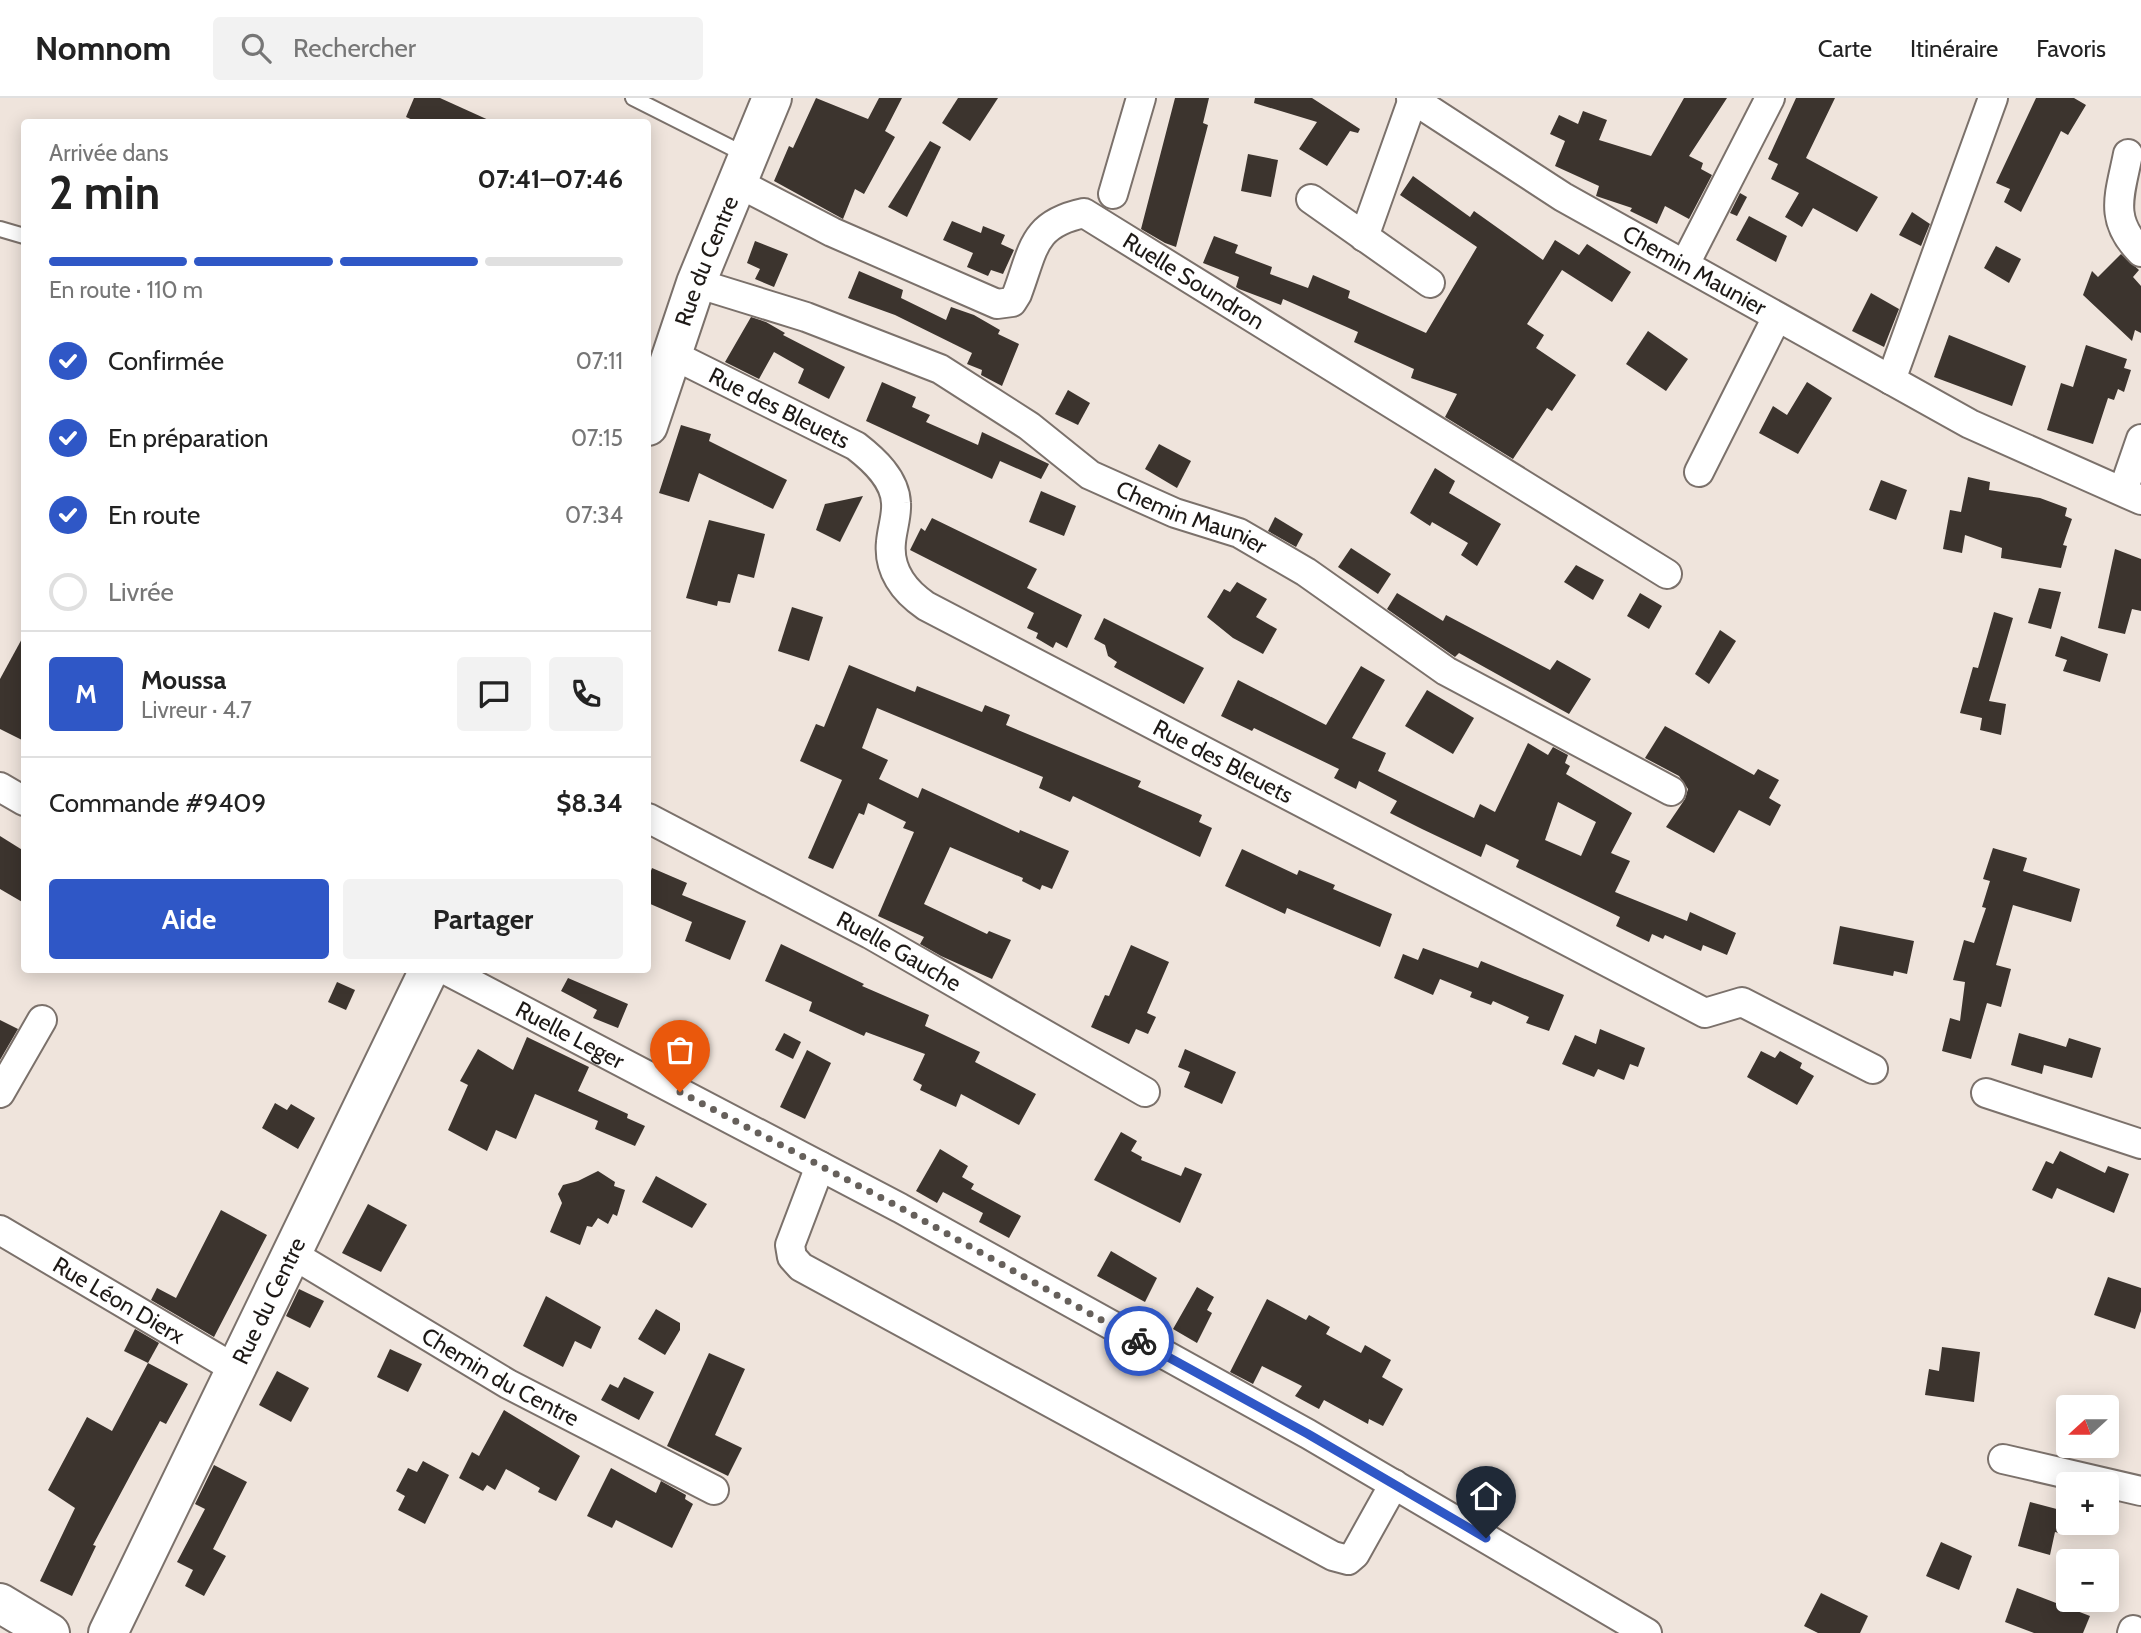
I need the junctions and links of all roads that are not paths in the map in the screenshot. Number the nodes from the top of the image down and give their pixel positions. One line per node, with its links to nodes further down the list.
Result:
1 (633, 98): 8 (lane)
2 (772, 98): 8 (street, Rue du Centre)
3 (1141, 98): 9 (street)
4 (1770, 98): 15 (street)
5 (1993, 98): 20 (street)
6 (1424, 102): 13 (street, Chemin Maunier); 15 (street, Chemin Maunier)
7 (2128, 154): 14 (street)
8 (742, 169): 16 (street, Rue du Centre); 25 (street, Ruelle Soundron)
9 (1113, 194)
10 (1311, 199): 13 (street)
11 (0, 229): 12 (lane)
12 (21, 235)
13 (1364, 237): 17 (street)
14 (2141, 252)
15 (1685, 264): 18 (street, Chemin Maunier)
16 (696, 283): 19 (street, Rue du Centre); 27 (street, Chemin Maunier)
17 (1430, 284)
18 (1777, 317): 20 (street, Chemin Maunier); 23 (street, Chemin Maunier)
19 (671, 354): 21 (street, Rue du Centre); 33 (street, Rue des Bleuets)
20 (1891, 380): 24 (street, Chemin Maunier)
21 (651, 417)
22 (2141, 439): 24 (street)
23 (1699, 472)
24 (2132, 495)
25 (1667, 574)
26 (0, 787): 28 (street)
27 (1671, 791)
28 (21, 799)
29 (651, 820): 34 (street, Ruelle Gauche)
30 (426, 973): 40 (street, Rue du Centre)
31 (428, 973): 38 (street, Ruelle Leger)
32 (42, 1020): 35 (street)
33 (1873, 1069)
34 (1144, 1092)
35 (0, 1093)
36 (1986, 1093): 37 (street)
37 (2141, 1144)
38 (820, 1166): 43 (street, Ruelle Leger); 43 (street)
39 (0, 1230): 41 (street, Rue Léon Dierx)
40 (292, 1254): 41 (street, Rue du Centre); 44 (street, Chemin du Centre)
41 (237, 1370): 48 (street, Rue du Centre)
42 (2003, 1459): 45 (street)
43 (1394, 1484): 49 (street, Ruelle Leger)
44 (714, 1490)
45 (2141, 1491)
46 (0, 1603): 47 (street)
47 (50, 1633)
48 (108, 1633)
49 (1647, 1633)

